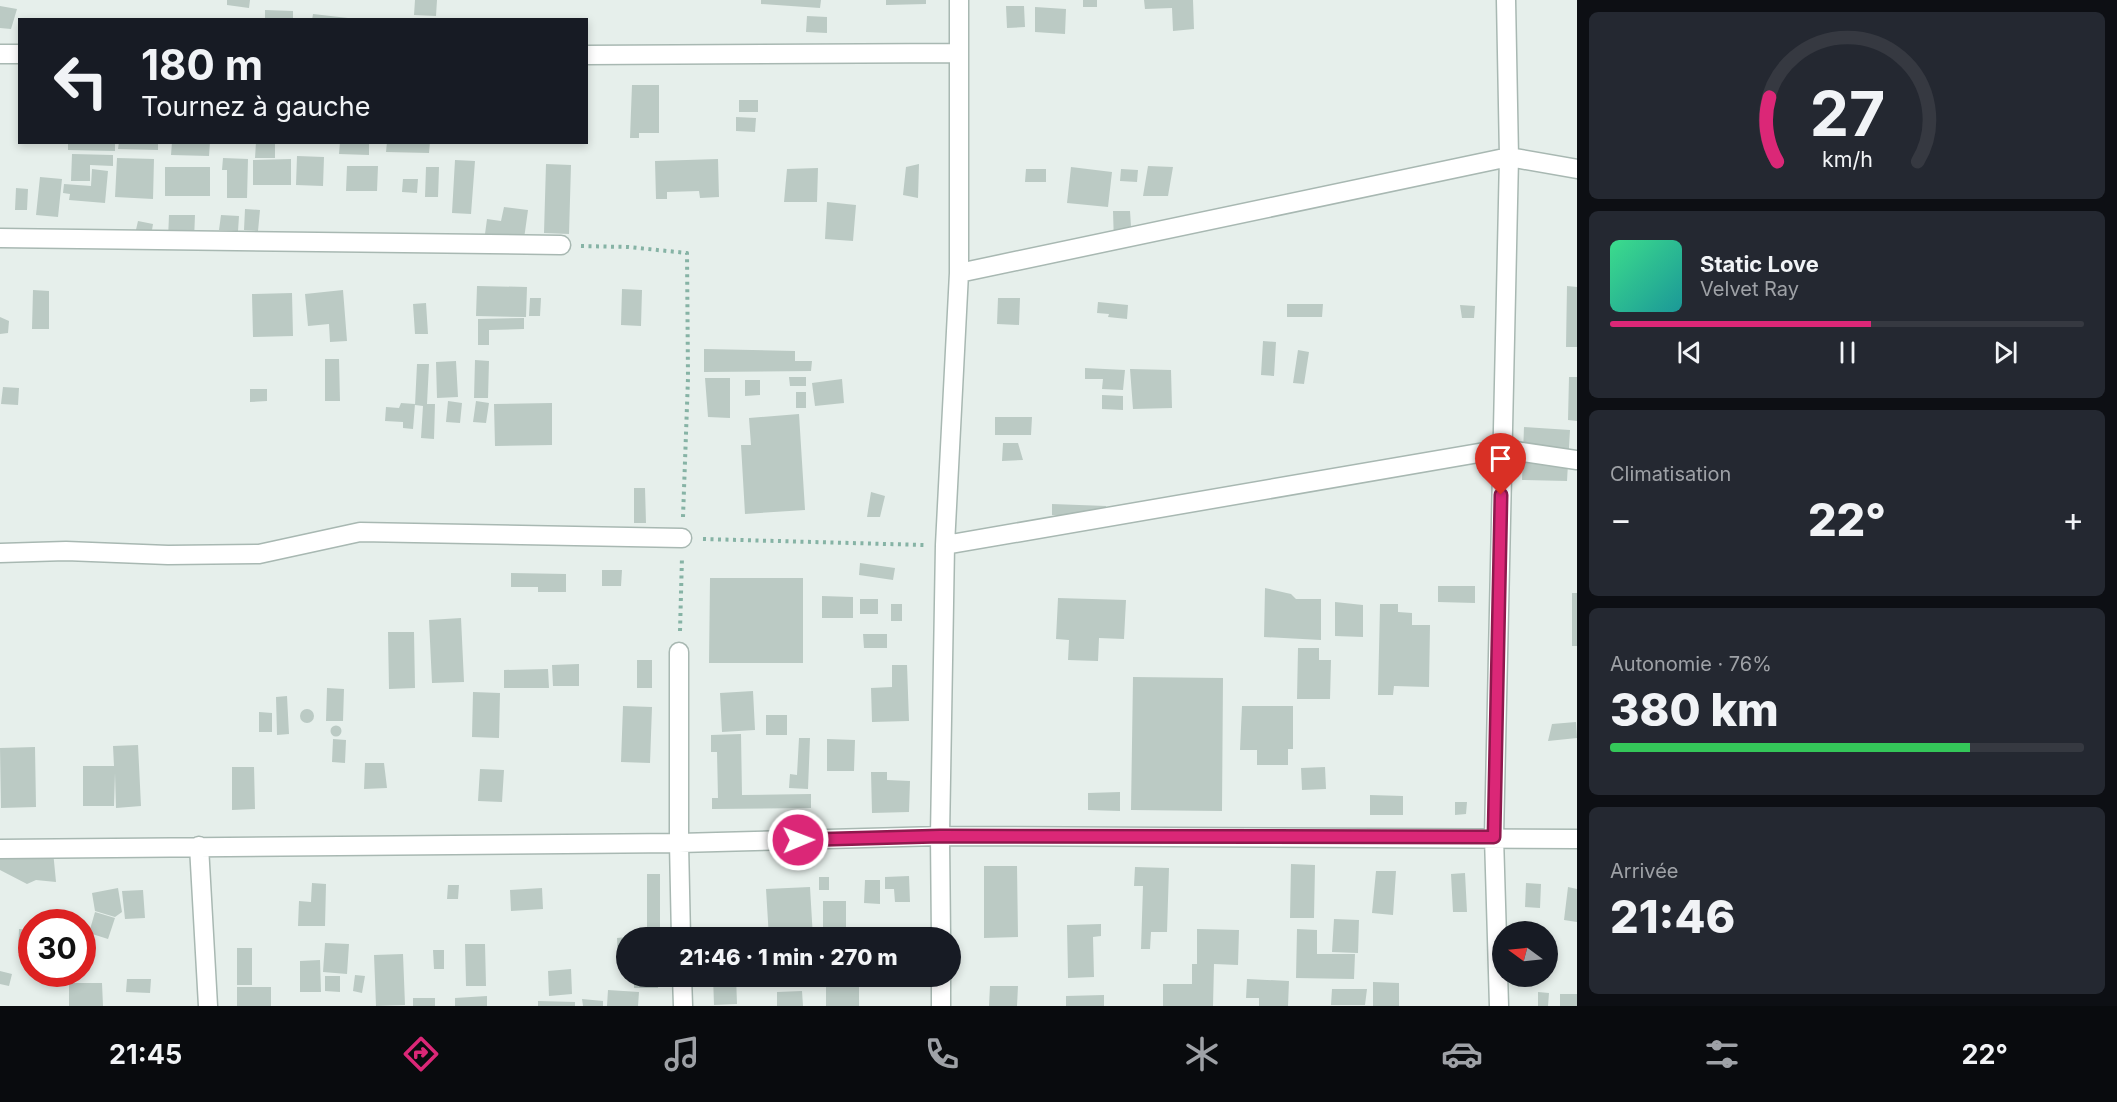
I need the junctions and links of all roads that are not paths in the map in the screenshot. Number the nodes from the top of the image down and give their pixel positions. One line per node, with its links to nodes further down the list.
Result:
1 (959, 0): 3 (street)
2 (1506, 0): 7 (street)
3 (959, 53): 6 (street); 11 (street)
4 (0, 54): 5 (street)
5 (18, 54)
6 (588, 55)
7 (1509, 157): 8 (street); 11 (street); 12 (street)
8 (1577, 169)
9 (0, 238): 10 (street)
10 (561, 245)
11 (959, 273): 15 (street)
12 (1502, 449): 13 (street); 15 (street); 19 (street)
13 (1577, 460)
14 (682, 538): 16 (street)
15 (945, 545): 18 (street)
16 (0, 553)
17 (679, 652): 21 (street)
18 (940, 836): 19 (street); 21 (street); 25 (street)
19 (1494, 837): 20 (street); 31 (street)
20 (1577, 839)
21 (679, 843): 22 (street); 24 (street)
22 (199, 846): 23 (street); 28 (street)
23 (0, 849)
24 (681, 927)
25 (941, 927)
26 (682, 987): 29 (street)
27 (941, 987): 30 (street)
28 (208, 1006)
29 (683, 1006)
30 (941, 1006)
31 (1499, 1006)

